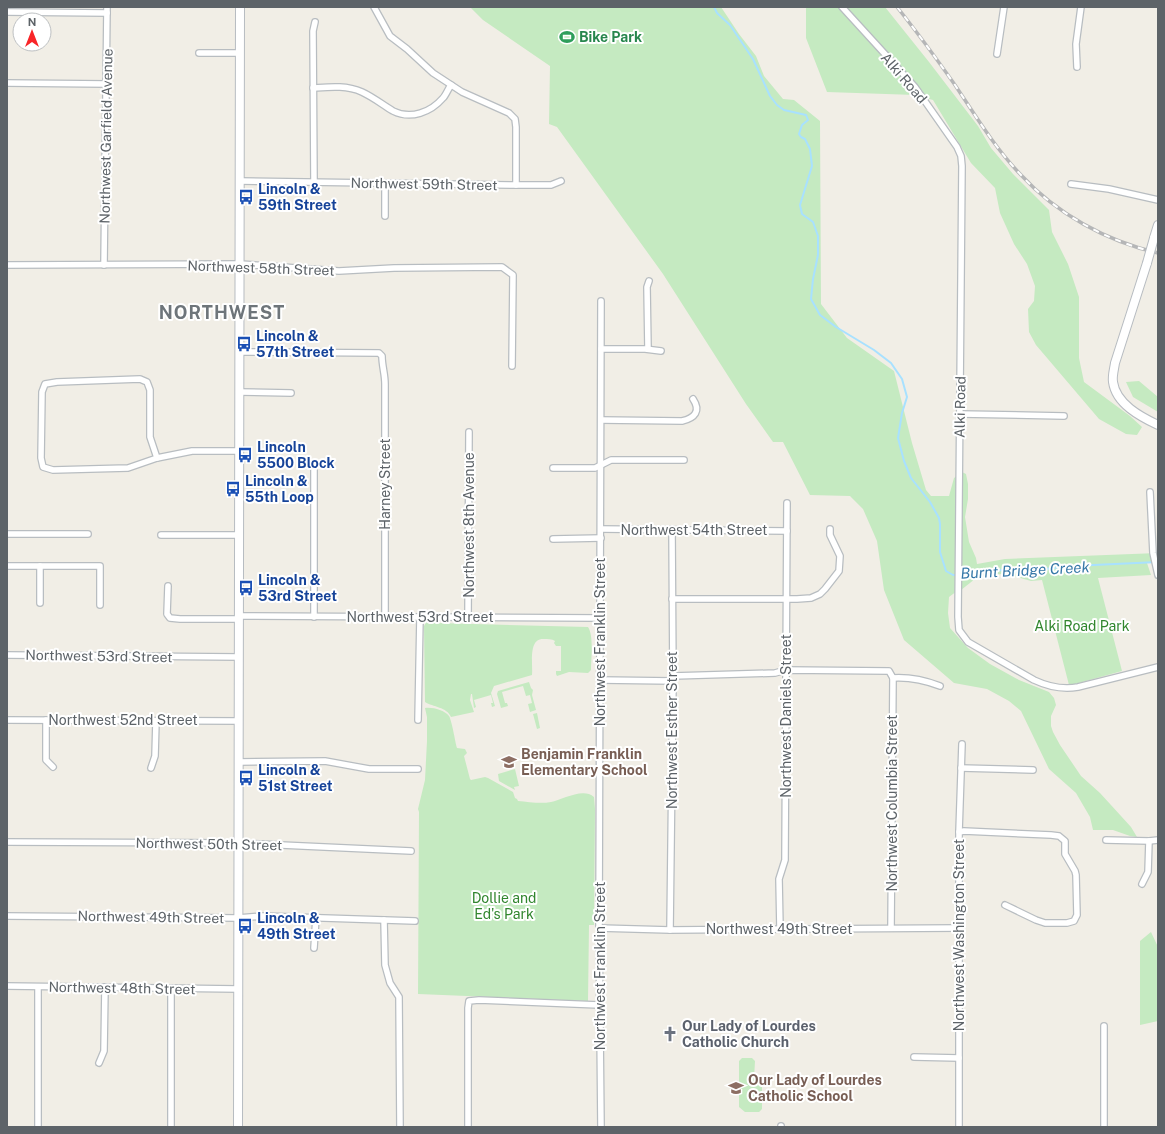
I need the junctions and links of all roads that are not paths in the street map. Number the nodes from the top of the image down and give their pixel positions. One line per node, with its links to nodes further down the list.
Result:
1 (107, 7): 8 (street, Northwest Garfield Avenue)
2 (240, 7): 11 (street)
3 (374, 7): 16 (street)
4 (842, 7): 40 (street, Alki Road)
5 (1004, 7): 12 (street)
6 (1081, 7): 13 (street)
7 (7, 12): 8 (street)
8 (107, 14): 15 (street, Northwest Garfield Avenue)
9 (315, 22): 17 (street)
10 (199, 53): 11 (street)
11 (240, 53): 18 (street)
12 (997, 54)
13 (1077, 67)
14 (7, 83): 15 (street)
15 (106, 84): 29 (street, Northwest Garfield Avenue)
16 (451, 85): 17 (street); 23 (street)
17 (313, 88): 20 (street)
18 (240, 181): 20 (street, Northwest 59th Street); 27 (street)
19 (561, 181): 23 (street, Northwest 59th Street)
20 (314, 182): 21 (street, Northwest 59th Street)
21 (385, 183): 23 (street, Northwest 59th Street); 25 (street)
22 (1070, 184): 24 (street)
23 (516, 185)
24 (1158, 200)
25 (385, 216)
26 (1158, 226): 43 (street, bridge)
27 (240, 264): 29 (street, Northwest 58th Street); 35 (street); 36 (street, Northwest 58th Street)
28 (7, 265): 29 (street, Northwest 58th Street)
29 (104, 265)
30 (649, 281): 33 (street)
31 (602, 301): 32 (street, Northwest Franklin Street)
32 (602, 349): 33 (street); 42 (street, Northwest Franklin Street)
33 (648, 349): 34 (street)
34 (662, 351)
35 (240, 352): 37 (street); 72 (street, Harney Street)
36 (512, 366)
37 (239, 392): 38 (street); 45 (street)
38 (291, 393)
39 (693, 399): 42 (street)
40 (960, 414): 41 (street); 79 (street, Alki Road)
41 (1064, 416)
42 (602, 420): 48 (street, Northwest Franklin Street)
43 (1158, 426)
44 (469, 432): 75 (street, Northwest 8th Avenue)
45 (239, 451): 46 (street); 60 (street)
46 (156, 458): 46 (street)
47 (684, 460): 48 (street)
48 (601, 465): 49 (street); 53 (street, Northwest Franklin Street)
49 (552, 468)
50 (314, 469): 71 (street)
51 (1150, 492): 65 (street)
52 (787, 503): 56 (street, Northwest Daniels Street)
53 (601, 529): 55 (street, Northwest 54th Street); 61 (street, Northwest Franklin Street)
54 (830, 529): 68 (street)
55 (672, 530): 56 (street, Northwest 54th Street); 67 (street, Northwest Esther Street)
56 (787, 531): 68 (street, Northwest Daniels Street)
57 (7, 534): 58 (street)
58 (88, 534)
59 (161, 535): 60 (street)
60 (239, 535): 73 (street)
61 (601, 538): 62 (street, Northwest 54th Street); 76 (street, Northwest Franklin Street)
62 (553, 539)
63 (7, 566): 64 (street)
64 (40, 566): 69 (street); 70 (street)
65 (1158, 574)
66 (168, 586): 73 (street, Northwest 53rd Street)
67 (672, 599): 68 (street); 82 (street, Northwest Esther Street)
68 (787, 599): 80 (street, Northwest Daniels Street)
69 (40, 603)
70 (100, 606)
71 (314, 617): 72 (street, Northwest 53rd Street); 73 (street, Northwest 53rd Street)
72 (385, 617): 74 (street, Northwest 53rd Street)
73 (239, 618): 78 (street)
74 (420, 618): 75 (street, Northwest 53rd Street); 88 (street)
75 (468, 618): 76 (street, Northwest 53rd Street)
76 (600, 618): 83 (street, Northwest Franklin Street)
77 (7, 655): 78 (street, Northwest 53rd Street)
78 (239, 658): 87 (street)
79 (1158, 667)
80 (786, 670): 81 (street); 82 (street); 112 (street, Northwest Daniels Street)
81 (893, 678): 84 (street); 113 (street, Northwest Columbia Street)
82 (673, 679): 83 (street); 115 (street, Northwest Esther Street)
83 (600, 680): 111 (street, Northwest Franklin Street)
84 (940, 686)
85 (7, 720): 86 (street, Northwest 52nd Street)
86 (46, 720): 89 (street, Northwest 52nd Street); 92 (street)
87 (239, 720): 89 (street, Northwest 52nd Street); 91 (street)
88 (418, 720)
89 (156, 721): 93 (street)
90 (962, 744): 94 (street, Northwest Washington Street)
91 (239, 762): 95 (street); 102 (street)
92 (53, 767)
93 (151, 768)
94 (961, 768): 96 (street); 97 (street, Northwest Washington Street)
95 (418, 769)
96 (1033, 770)
97 (959, 832): 105 (street); 114 (street, Northwest Washington Street)
98 (1106, 840): 100 (street)
99 (1158, 840): 100 (street)
100 (1149, 841): 104 (street)
101 (7, 842): 102 (street, Northwest 50th Street)
102 (239, 843): 103 (street, Northwest 50th Street); 107 (street)
103 (411, 851)
104 (1142, 884)
105 (1005, 905)
106 (7, 916): 107 (street, Northwest 49th Street)
107 (238, 918): 108 (street, Northwest 49th Street); 121 (street)
108 (316, 918): 109 (street, Northwest 49th Street); 116 (street)
109 (384, 920): 110 (street, Northwest 49th Street); 130 (street)
110 (415, 921)
111 (599, 928): 115 (street, Northwest 49th Street); 122 (street, Northwest Franklin Street)
112 (780, 928): 113 (street, Northwest 49th Street); 115 (street, Northwest 49th Street)
113 (891, 928): 114 (street, Northwest 49th Street)
114 (959, 928): 125 (street, Northwest Washington Street)
115 (670, 930)
116 (314, 948)
117 (7, 986): 118 (street, Northwest 48th Street)
118 (38, 987): 119 (street, Northwest 48th Street); 127 (street)
119 (105, 987): 120 (street, Northwest 48th Street); 126 (street)
120 (171, 988): 121 (street, Northwest 48th Street); 128 (street)
121 (238, 989): 129 (street)
122 (599, 1005): 131 (street); 132 (street, Northwest Franklin Street)
123 (1104, 1026): 134 (street)
124 (914, 1057): 125 (street)
125 (959, 1058): 133 (street, Northwest Washington Street)
126 (99, 1063)
127 (38, 1127)
128 (171, 1127)
129 (238, 1127)
130 (400, 1127)
131 (468, 1127)
132 (601, 1127)
133 (959, 1127)
134 (1104, 1127)

